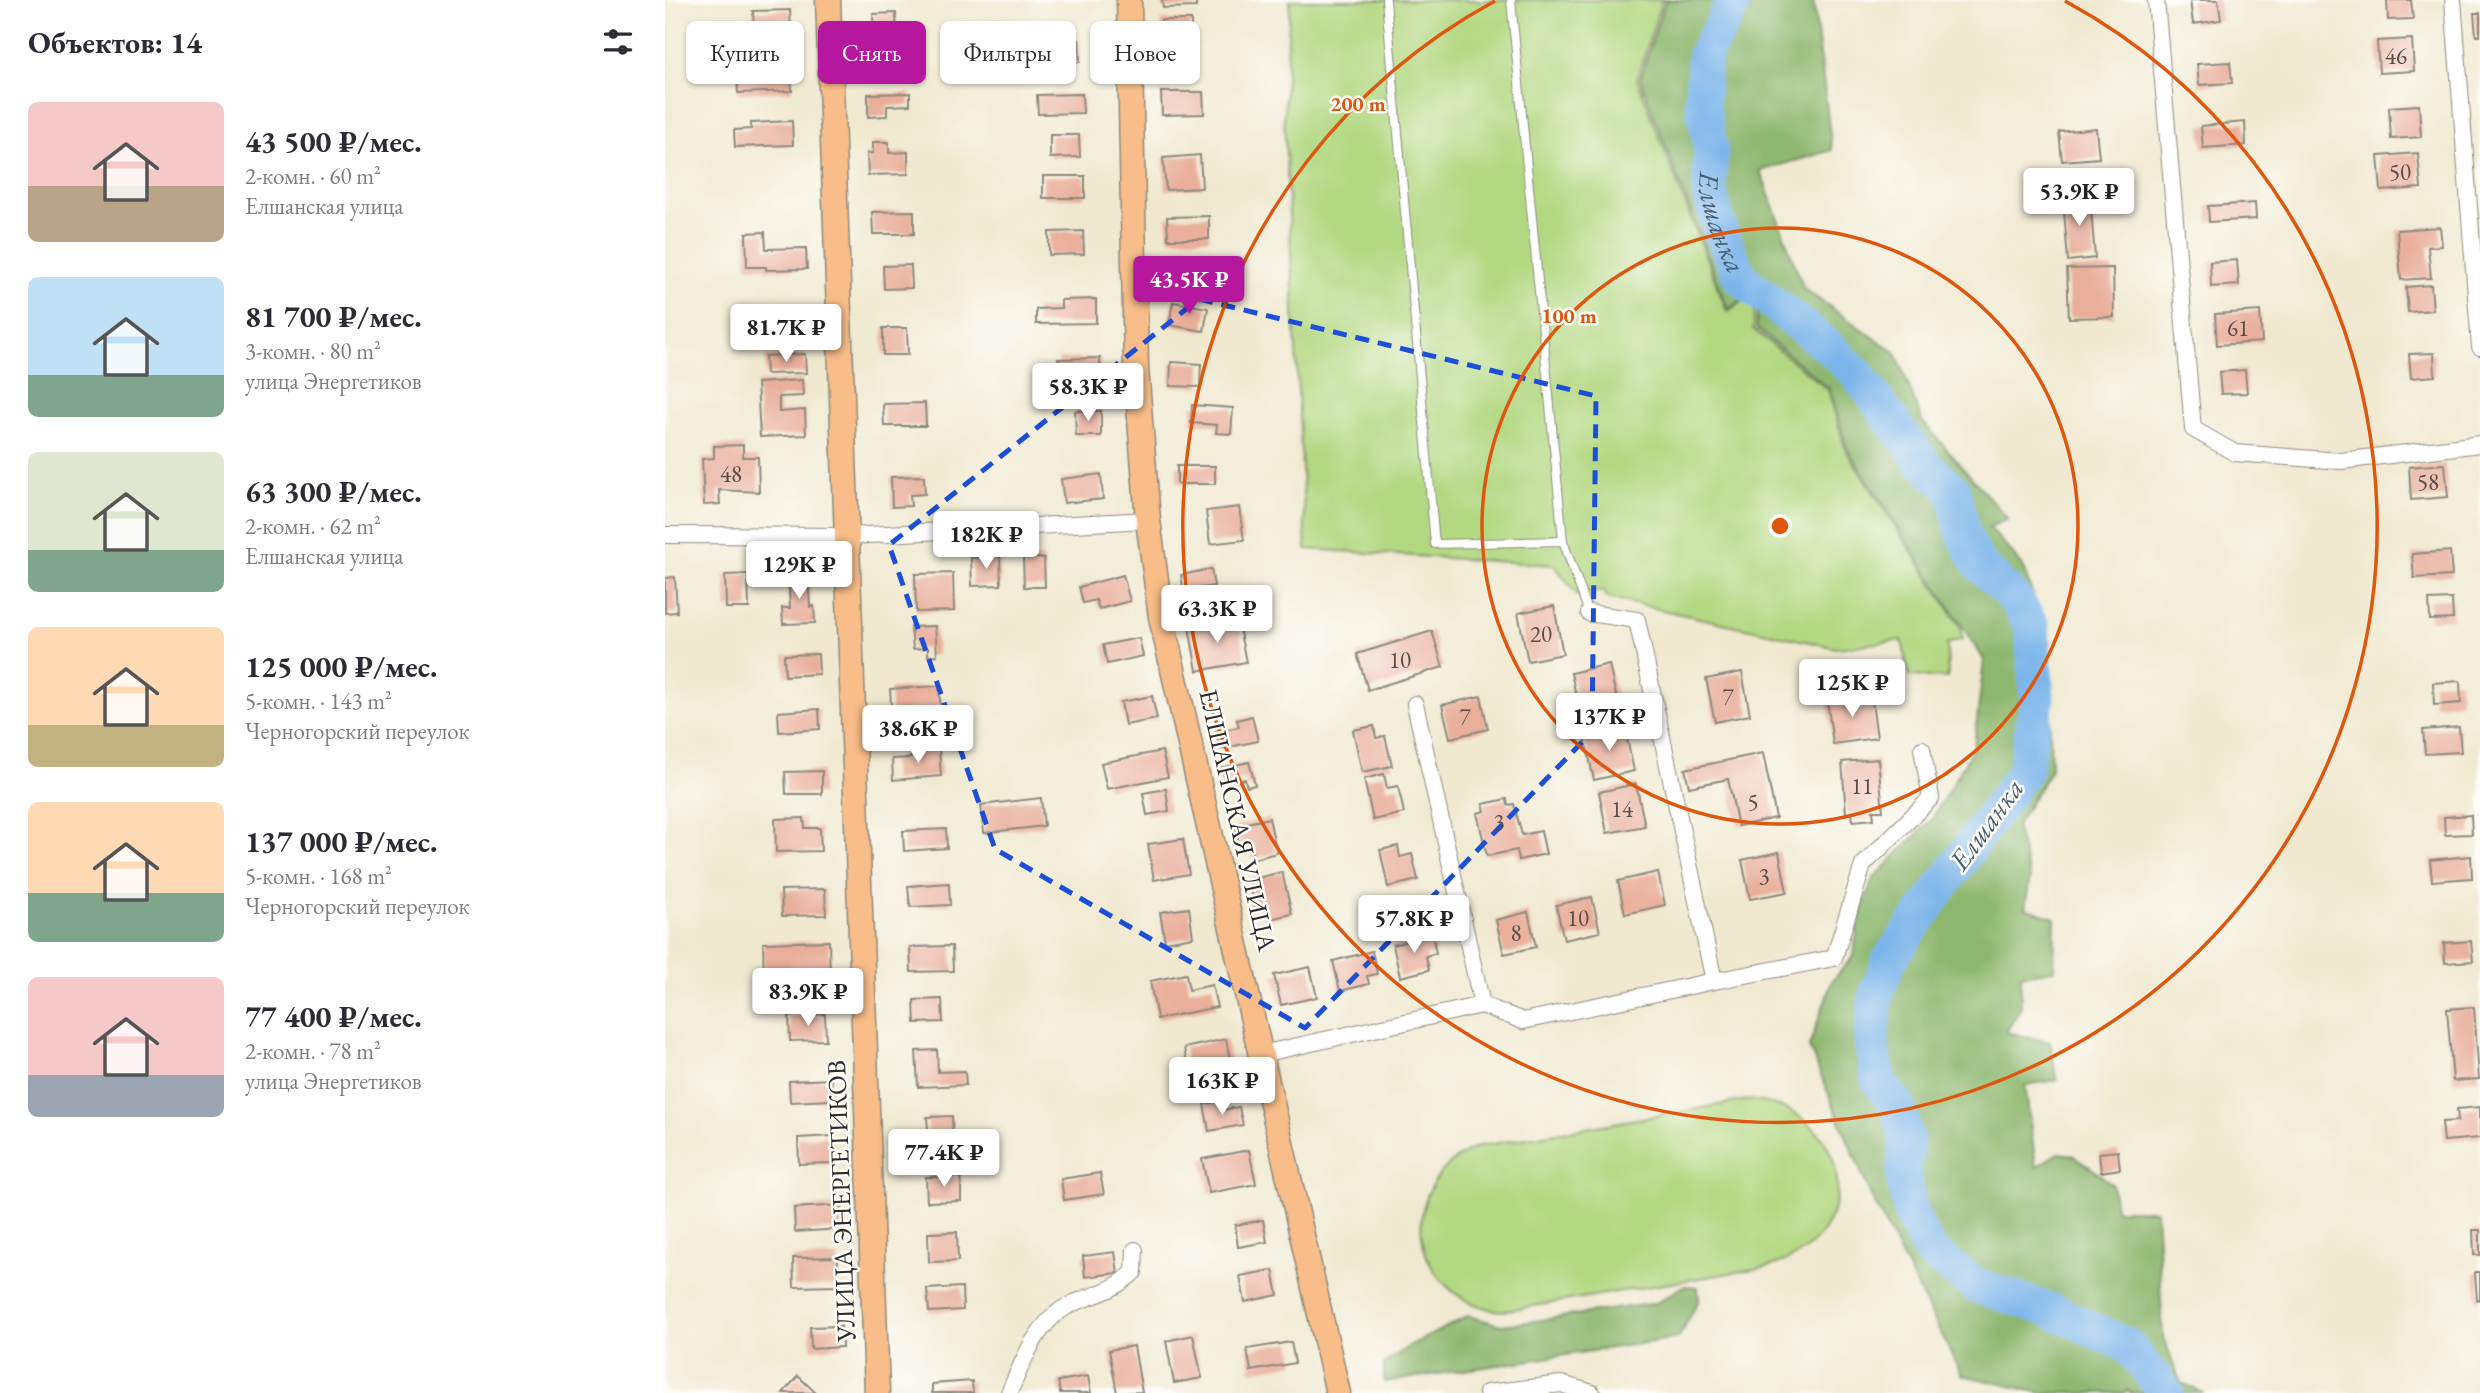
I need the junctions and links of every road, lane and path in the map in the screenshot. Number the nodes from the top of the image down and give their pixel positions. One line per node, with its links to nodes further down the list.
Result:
1 (828, 0): 11 (main road, УЛИЦА ЭНЕРГЕТИКОВ)
2 (1129, 0): 9 (main road, ЕЛШАНСКАЯ УЛИЦА)
3 (1386, 0): 12 (lane)
4 (1511, 0): 12 (lane)
5 (2156, 0): 8 (street)
6 (2453, 0): 7 (street)
7 (2480, 347)
8 (2480, 444)
9 (1148, 520): 11 (street); 18 (main road, ЕЛШАНСКАЯ УЛИЦА)
10 (665, 535): 11 (street)
11 (849, 536): 21 (main road, УЛИЦА ЭНЕРГЕТИКОВ)
12 (1563, 541): 13 (lane)
13 (1589, 612): 16 (street)
14 (1415, 704): 17 (street)
15 (1921, 749): 16 (street)
16 (1714, 981): 17 (street)
17 (1482, 1005): 18 (street)
18 (1262, 1054): 23 (main road, ЕЛШАНСКАЯ УЛИЦА)
19 (1135, 1250): 22 (street)
20 (1562, 1389): 24 (street); 25 (street)
21 (877, 1393)
22 (1009, 1393)
23 (1338, 1393)
24 (1487, 1393)
25 (1592, 1393)

